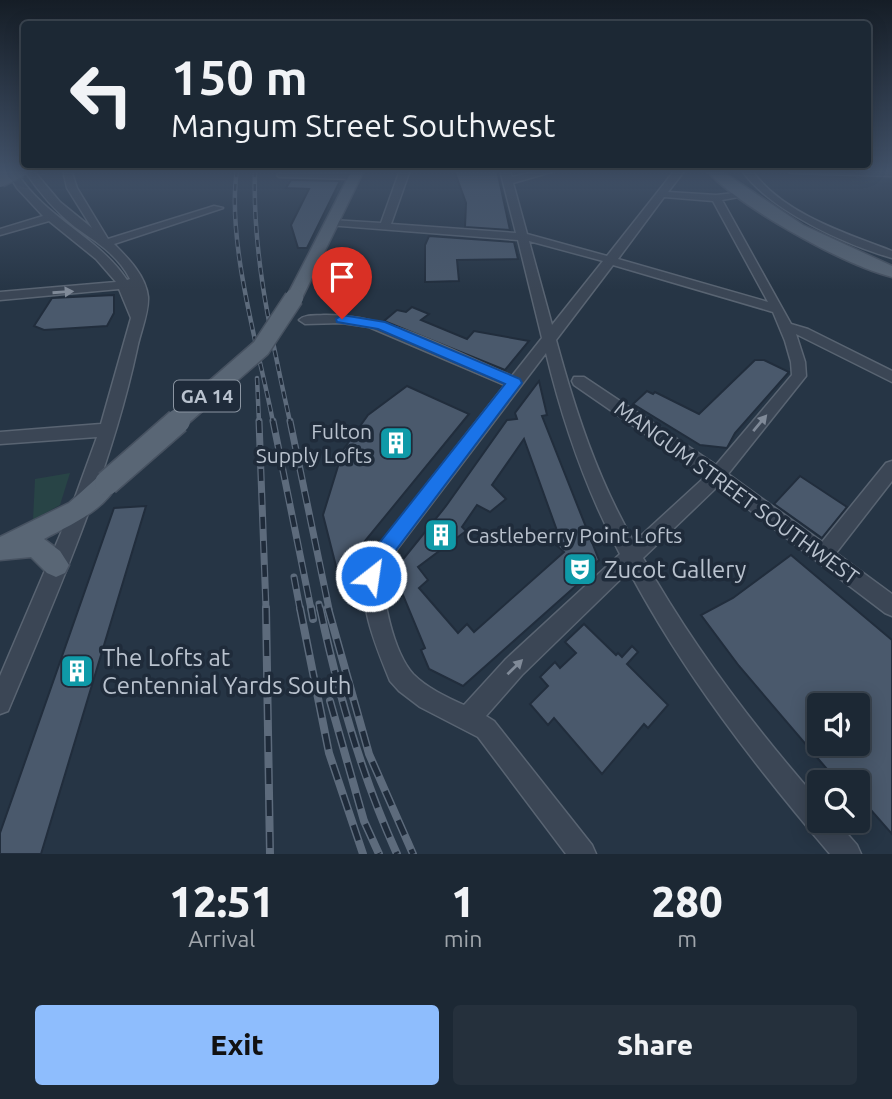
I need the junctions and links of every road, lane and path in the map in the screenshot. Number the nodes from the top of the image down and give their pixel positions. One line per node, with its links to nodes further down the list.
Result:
1 (44, 210): 12 (street)
2 (64, 210): 17 (street)
3 (87, 210): 17 (street)
4 (211, 210): 17 (street)
5 (339, 210): 13 (main road, GA 14)
6 (391, 210): 14 (street)
7 (515, 210): 16 (street)
8 (649, 210): 19 (street)
9 (723, 210): 23 (street)
10 (768, 210): 20 (main road)
11 (794, 210): 18 (street)
12 (51, 216): 15 (street); 21 (street)
13 (332, 223): 14 (street); 34 (main road, GA 14, bridge)
14 (385, 227): 16 (street)
15 (0, 232)
16 (522, 237): 19 (street); 26 (street)
17 (103, 240): 21 (street)
18 (892, 256)
19 (610, 259): 23 (street); 26 (street)
20 (892, 272)
21 (131, 282): 22 (street, one-way to 21); 30 (street)
22 (0, 296)
23 (777, 309): 25 (street)
24 (305, 320): 29 (street)
25 (786, 327): 27 (street); 33 (street, one-way to 25)
26 (548, 339): 29 (street); 37 (street)
27 (892, 377)
28 (579, 382): 33 (street, MANGUM STREET SOUTHWEST)
29 (514, 383): 41 (street)
30 (107, 429): 31 (street); 34 (street)
31 (0, 438)
32 (892, 468): 36 (street)
33 (717, 476): 36 (street, MANGUM STREET SOUTHWEST); 37 (street)
34 (77, 510): 35 (main road); 38 (street)
35 (0, 550): 38 (main road)
36 (824, 554): 39 (street, MANGUM STREET SOUTHWEST)
37 (631, 556): 41 (street, one-way to 37); 43 (street)
38 (56, 565): 40 (street)
39 (892, 606)
40 (0, 703)
41 (468, 717): 42 (street)
42 (583, 854)
43 (848, 854)

